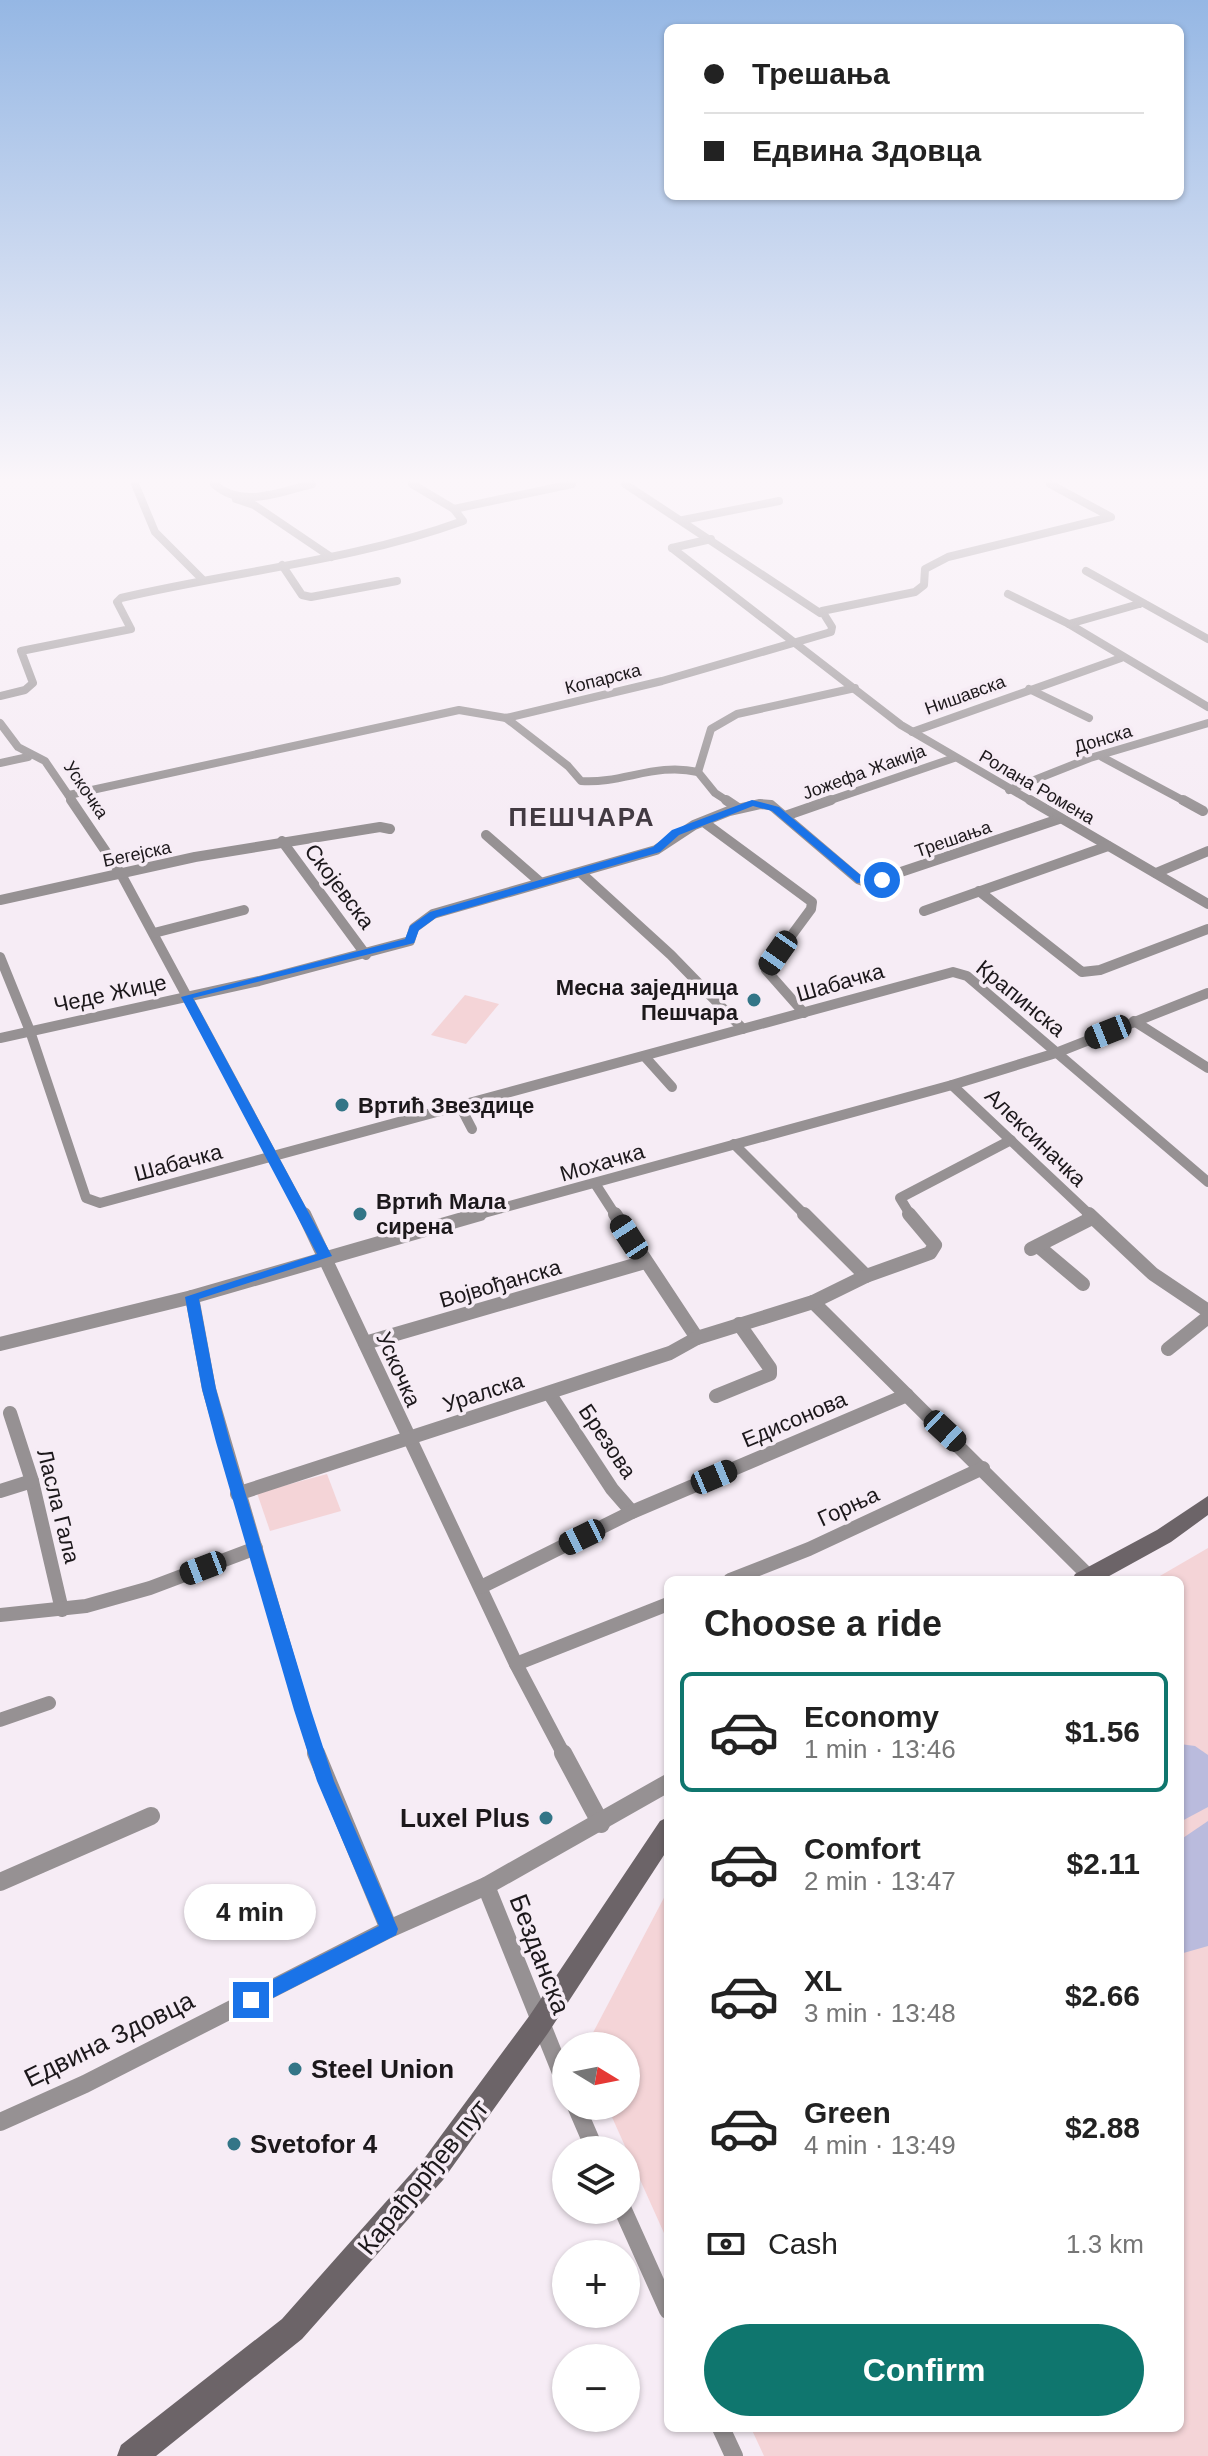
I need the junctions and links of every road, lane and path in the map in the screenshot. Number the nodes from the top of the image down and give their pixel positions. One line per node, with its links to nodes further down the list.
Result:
1 (135, 599): 15 (street)
2 (736, 599): 11 (street, Ролана Ромена)
3 (799, 599): 8 (street)
4 (885, 599): 8 (street)
5 (1017, 599): 9 (street)
6 (1130, 599): 7 (street)
7 (1139, 604): 9 (street); 10 (street)
8 (820, 613): 11 (street, Копарска)
9 (1069, 624): 12 (street)
10 (1208, 639)
11 (794, 644): 13 (street, Ролана Ромена); 17 (street, Копарска)
12 (1121, 658): 14 (street, Нишавска); 16 (street)
13 (855, 688): 21 (street, Ролана Ромена); 26 (street)
14 (1029, 689): 18 (street, Нишавска); 21 (street, Нишавска)
15 (0, 696)
16 (1208, 707)
17 (506, 718): 26 (street); 28 (street, Копарска)
18 (1089, 718)
19 (0, 723): 22 (street, Ускочка)
20 (1208, 723): 23 (street, Донска)
21 (912, 732): 24 (street, Ролана Ромена)
22 (24, 753): 25 (street); 28 (street, Ускочка)
23 (1102, 757): 27 (street, Донска); 30 (street)
24 (954, 758): 27 (street, Ролана Ромена); 31 (street, Јожефа Жакија)
25 (0, 761)
26 (698, 772): 29 (street)
27 (1009, 790): 32 (street, Ролана Ромена)
28 (69, 795): 41 (street, Ускочка)
29 (738, 808): 31 (street); 33 (street, Чеде Жице)
30 (1203, 811)
31 (785, 816): 32 (street, Трешања)
32 (1059, 819): 37 (street, Ролана Ромена)
33 (705, 823): 39 (street, Чеде Жице); 55 (street)
34 (390, 829): 36 (street, Бегејска)
35 (486, 835): 42 (street)
36 (282, 841): 41 (street, Бегејска); 50 (street, Скојевска)
37 (1108, 846): 40 (street, Ролана Ромена); 43 (street)
38 (1208, 851): 40 (street)
39 (581, 873): 42 (street, Чеде Жице); 57 (street)
40 (1156, 873): 45 (street, Ролана Ромена)
41 (121, 874): 44 (street, Бегејска); 49 (street, Ускочка)
42 (540, 882): 50 (street, Чеде Жице)
43 (979, 891): 47 (street); 48 (street)
44 (0, 900)
45 (1208, 904)
46 (244, 910): 49 (street)
47 (924, 911)
48 (1208, 929)
49 (154, 933): 54 (street, Ускочка)
50 (366, 955): 54 (street, Чеде Жице)
51 (0, 957): 58 (street)
52 (953, 972): 55 (street, Шабачка); 60 (street, Крапинска)
53 (1208, 993): 56 (street, Мохачка)
54 (187, 997): 58 (street, Чеде Жице); 69 (street, Ускочка)
55 (804, 1013): 57 (street, Шабачка)
56 (1134, 1021): 60 (street, Мохачка); 62 (street)
57 (743, 1029): 61 (street, Шабачка)
58 (30, 1031): 59 (street, Чеде Жице); 69 (street, Шабачка)
59 (0, 1038)
60 (1056, 1053): 63 (street, Мохачка); 70 (street, Крапинска)
61 (646, 1058): 64 (street); 65 (street, Шабачка)
62 (1208, 1068)
63 (952, 1085): 67 (street, Алексиначка); 68 (street, Мохачка)
64 (672, 1087)
65 (460, 1106): 66 (street); 69 (street, Шабачка)
66 (472, 1129)
67 (1011, 1140): 72 (street, Алексиначка); 75 (street, Уралска)
68 (734, 1144): 71 (street, Мохачка); 75 (street)
69 (275, 1157): 73 (street, Ускочка)
70 (1208, 1182)
71 (596, 1185): 73 (street, Мохачка); 74 (street)
72 (1092, 1218): 76 (street, Алексиначка); 79 (street, Алексиначка)
73 (325, 1256): 77 (street, Мохачка); 83 (street, Ускочка)
74 (645, 1262): 82 (street); 83 (street, Војвођанска)
75 (866, 1276): 78 (street, Уралска)
76 (1083, 1284)
77 (192, 1297): 84 (street, Мохачка); 94 (street)
78 (813, 1302): 81 (street, Уралска); 87 (street)
79 (1208, 1311)
80 (1208, 1317): 85 (street)
81 (739, 1324): 82 (street, Уралска); 88 (street)
82 (697, 1338): 86 (street, Уралска)
83 (365, 1343): 90 (street, Ускочка)
84 (0, 1344)
85 (1168, 1349)
86 (549, 1393): 90 (street, Уралска); 96 (street, Брезова)
87 (907, 1395): 91 (street); 96 (street, Едисонова)
88 (716, 1396)
89 (10, 1413): 92 (street, Ласла Гала)
90 (409, 1439): 94 (street, Уралска); 101 (street, Ускочка)
91 (983, 1468): 98 (street, Горња); 99 (street)
92 (32, 1481): 93 (street); 103 (street, Ласла Гала)
93 (0, 1491)
94 (237, 1494): 97 (street)
95 (1208, 1504): 100 (main road)
96 (632, 1512): 101 (street, Едисонова)
97 (256, 1548): 103 (street); 114 (street)
98 (740, 1576)
99 (1085, 1576)
100 (1091, 1576)
101 (481, 1587): 105 (street, Ускочка)
102 (664, 1606): 105 (street)
103 (62, 1610): 104 (street)
104 (0, 1615)
105 (516, 1664): 110 (street, Ускочка)
106 (49, 1703): 107 (street)
107 (0, 1720)
108 (664, 1785): 110 (street, Едвина Здовца)
109 (151, 1816): 112 (street)
110 (601, 1824): 113 (street, Едвина Здовца)
111 (662, 1837): 115 (main road, Карађорђев пут)
112 (0, 1882)
113 (486, 1886): 114 (street, Едвина Здовца); 115 (street, Безданска)
114 (389, 1929): 117 (street, Едвина Здовца)
115 (539, 2024): 116 (street, Безданска); 121 (main road, Карађорђев пут)
116 (552, 2053)
117 (0, 2122)
118 (629, 2224): 119 (street)
119 (664, 2301)
120 (723, 2432): 122 (street)
121 (132, 2456)
122 (734, 2456)

